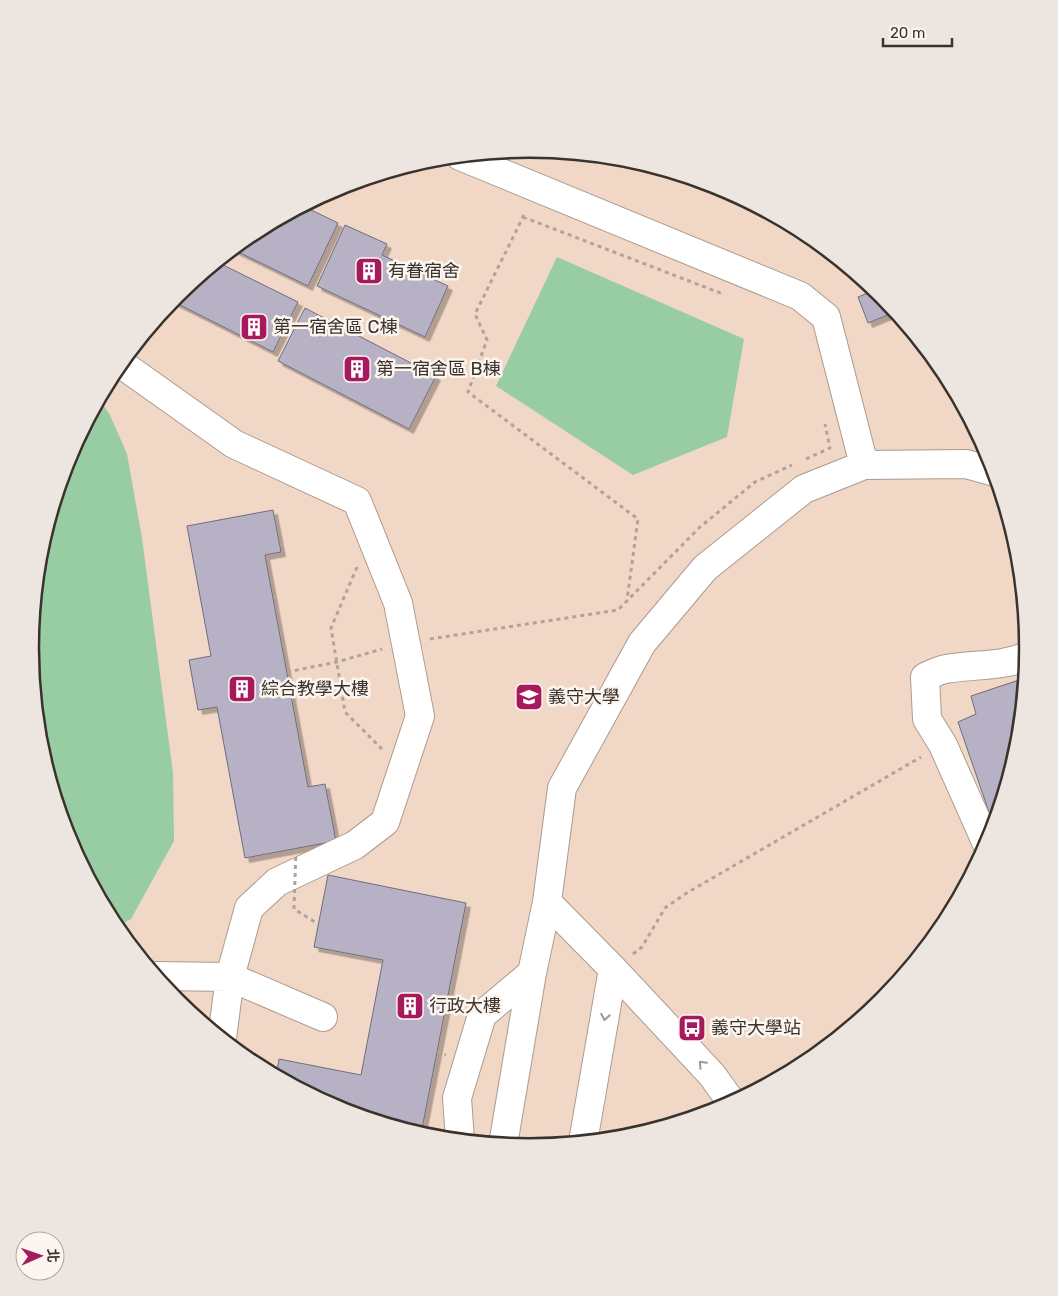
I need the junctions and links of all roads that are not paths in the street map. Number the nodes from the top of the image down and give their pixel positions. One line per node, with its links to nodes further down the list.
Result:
1 (473, 161): 3 (lane)
2 (127, 368): 11 (lane)
3 (864, 466): 4 (lane); 7 (lane)
4 (985, 469)
5 (1019, 660): 6 (lane)
6 (983, 834)
7 (547, 902): 8 (lane); 9 (lane)
8 (613, 969): 14 (lane, one-way to 8); 16 (lane, one-way to 16)
9 (532, 973): 15 (lane); 17 (lane)
10 (165, 976): 11 (lane)
11 (230, 977): 12 (lane); 13 (lane)
12 (323, 1017)
13 (223, 1031)
14 (727, 1096)
15 (460, 1133)
16 (584, 1135)
17 (504, 1137)

